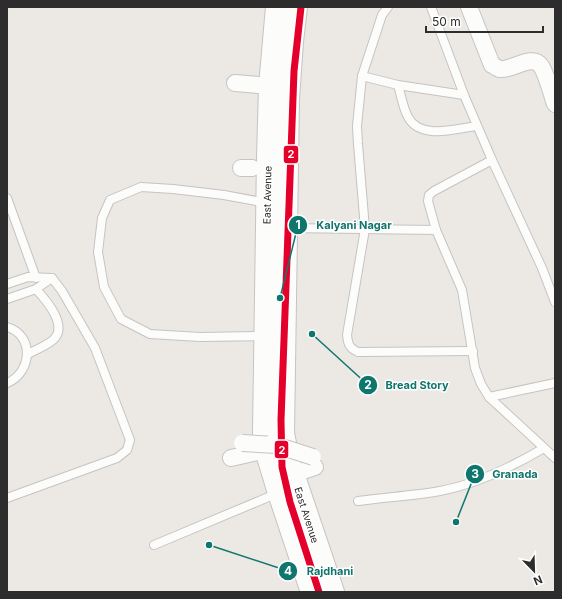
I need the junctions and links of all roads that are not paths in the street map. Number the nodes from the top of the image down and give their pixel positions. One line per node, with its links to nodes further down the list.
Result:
1 (277, 7): 9 (main road, East Avenue)
2 (296, 7): 16 (main road, East Avenue)
3 (388, 7): 6 (lane)
4 (431, 7): 10 (lane)
5 (469, 7): 11 (street)
6 (362, 76): 8 (lane); 17 (lane)
7 (234, 84): 9 (street)
8 (398, 85): 10 (lane); 12 (lane)
9 (270, 86): 15 (main road, East Avenue)
10 (464, 96): 12 (lane)
11 (555, 104)
12 (476, 126): 13 (lane)
13 (492, 160): 18 (lane); 24 (lane)
14 (8, 203): 19 (lane)
15 (267, 204): 26 (main road, East Avenue); 26 (lane)
16 (286, 228): 17 (lane); 36 (main road, East Avenue)
17 (365, 229): 18 (lane); 27 (lane)
18 (436, 230): 27 (lane)
19 (36, 278): 20 (lane); 21 (lane)
20 (52, 278): 22 (lane); 38 (lane)
21 (7, 284)
22 (36, 289): 23 (lane); 28 (lane)
23 (7, 299)
24 (555, 302)
25 (7, 327): 28 (lane)
26 (265, 336): 32 (main road, East Avenue)
27 (473, 351): 31 (lane)
28 (28, 354): 29 (lane)
29 (7, 382)
30 (555, 383): 31 (lane)
31 (489, 397): 33 (lane)
32 (273, 444): 34 (street, bridge); 36 (street, bridge); 37 (main road, East Avenue)
33 (544, 448): 35 (lane); 39 (lane)
34 (240, 454)
35 (555, 458)
36 (294, 474): 42 (main road, East Avenue)
37 (279, 493): 40 (lane); 41 (main road, East Avenue)
38 (7, 498)
39 (358, 501)
40 (154, 545)
41 (312, 592)
42 (333, 592)

